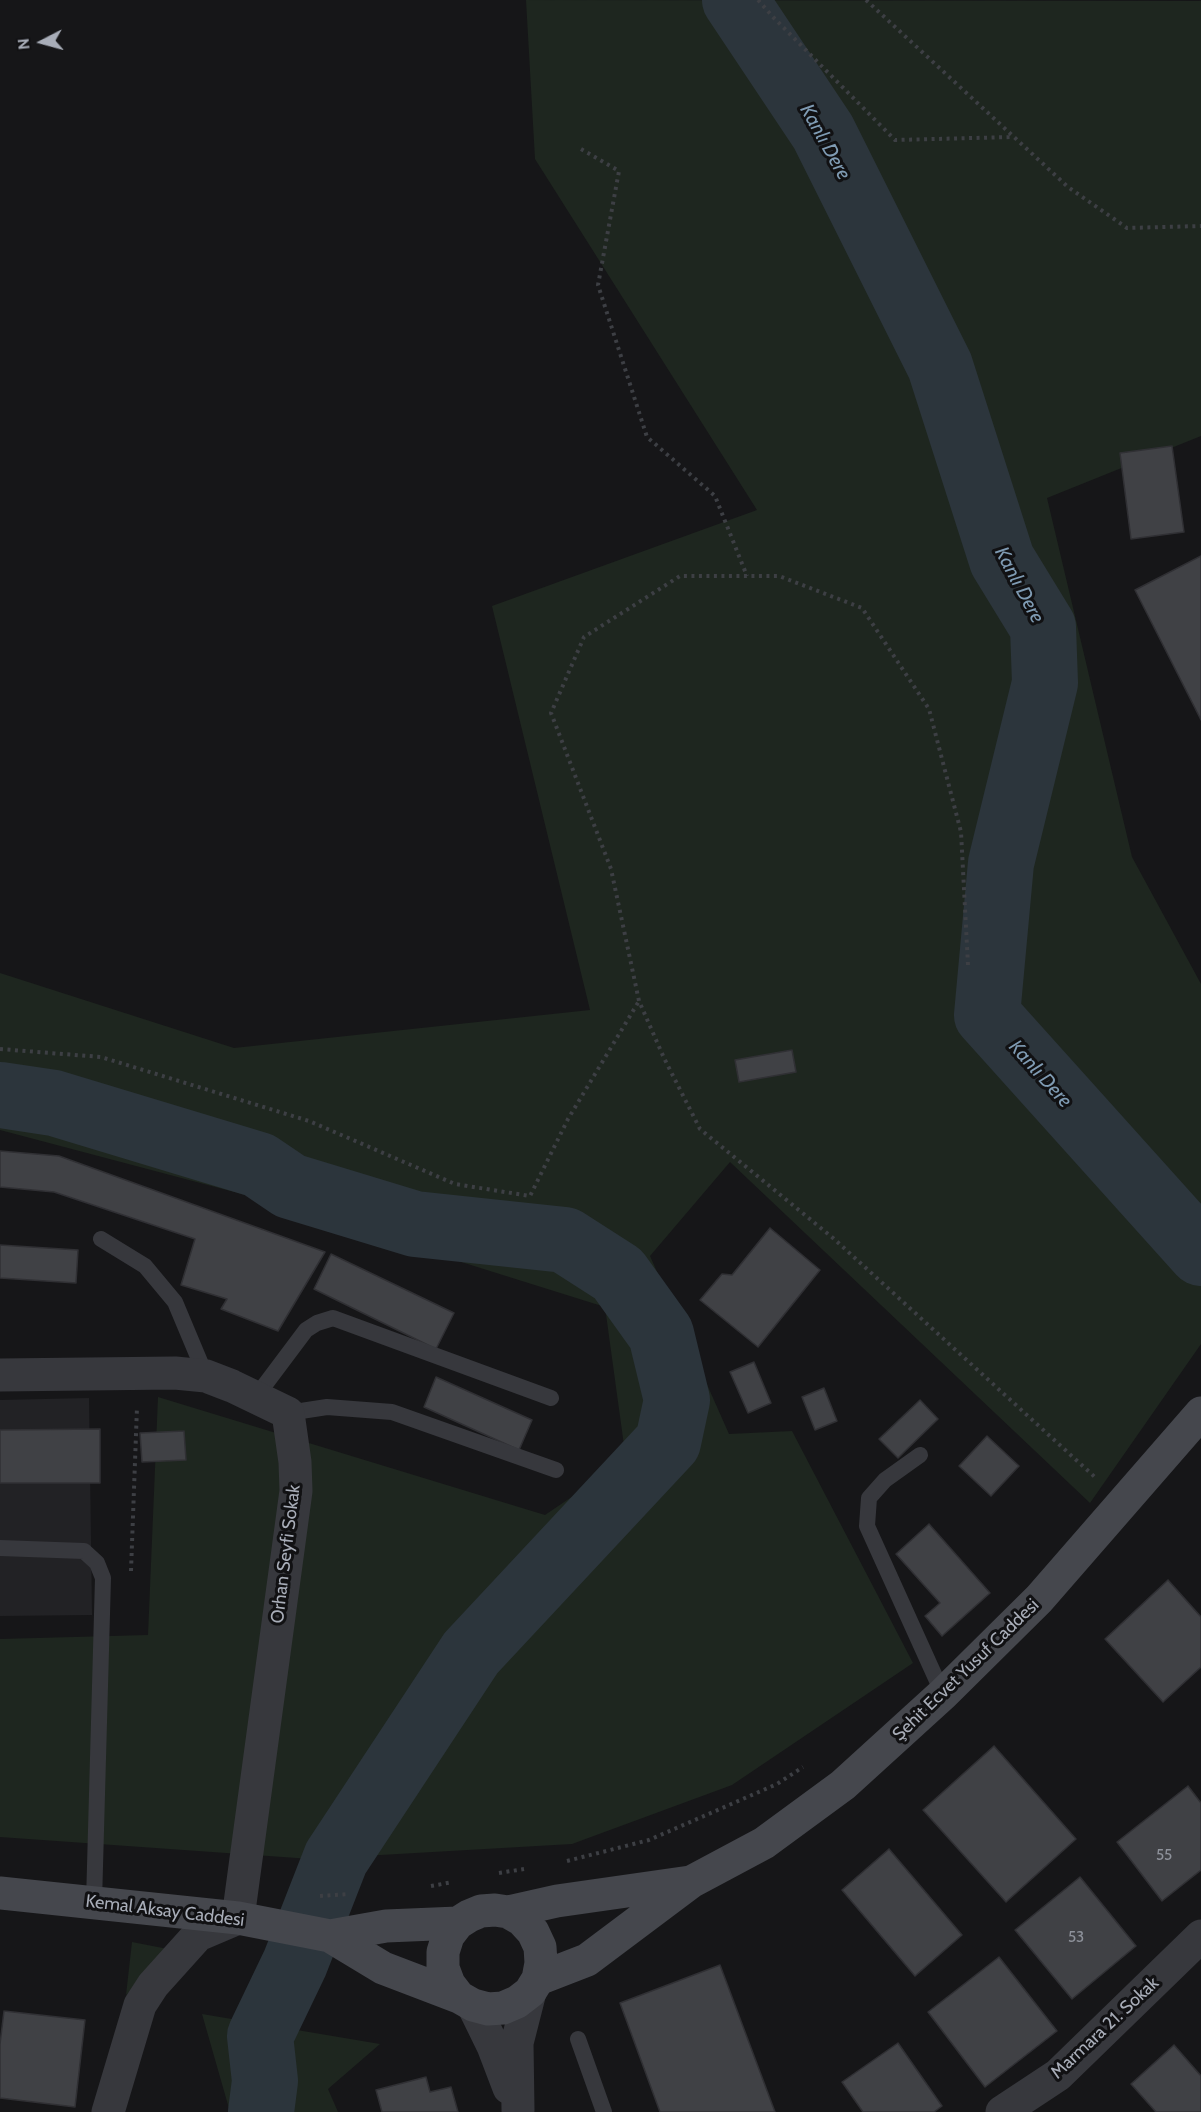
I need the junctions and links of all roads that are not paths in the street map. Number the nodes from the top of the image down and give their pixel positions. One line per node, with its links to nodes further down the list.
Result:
1 (101, 1239): 3 (lane)
2 (0, 1376): 3 (street)
3 (206, 1377): 4 (street)
4 (255, 1398): 5 (lane); 6 (street)
5 (551, 1398)
6 (288, 1413): 9 (lane); 16 (street, Orhan Seyfi Sokak)
7 (1201, 1413): 11 (main road, Şehit Ecvet Yusuf Caddesi)
8 (920, 1455): 11 (lane)
9 (556, 1470)
10 (0, 1548): 14 (lane)
11 (943, 1694): 12 (main road, Şehit Ecvet Yusuf Caddesi)
12 (691, 1882): 15 (main road); 20 (main road)
13 (0, 1893): 14 (main road, Kemal Aksay Caddesi)
14 (94, 1902): 16 (main road, Kemal Aksay Caddesi)
15 (508, 1912): 17 (main road); 20 (main road)
16 (238, 1918): 18 (main road, Kemal Aksay Caddesi); 24 (street)
17 (458, 1923): 18 (main road, Kemal Aksay Caddesi); 21 (main road)
18 (330, 1936): 21 (main road, Kemal Aksay Caddesi)
19 (1201, 1936): 26 (street, Marmara 21. Sokak)
20 (534, 1986): 21 (main road); 23 (street)
21 (466, 2001): 23 (street)
22 (578, 2039): 25 (lane)
23 (518, 2111)
24 (108, 2112)
25 (604, 2112)
26 (1002, 2112)

